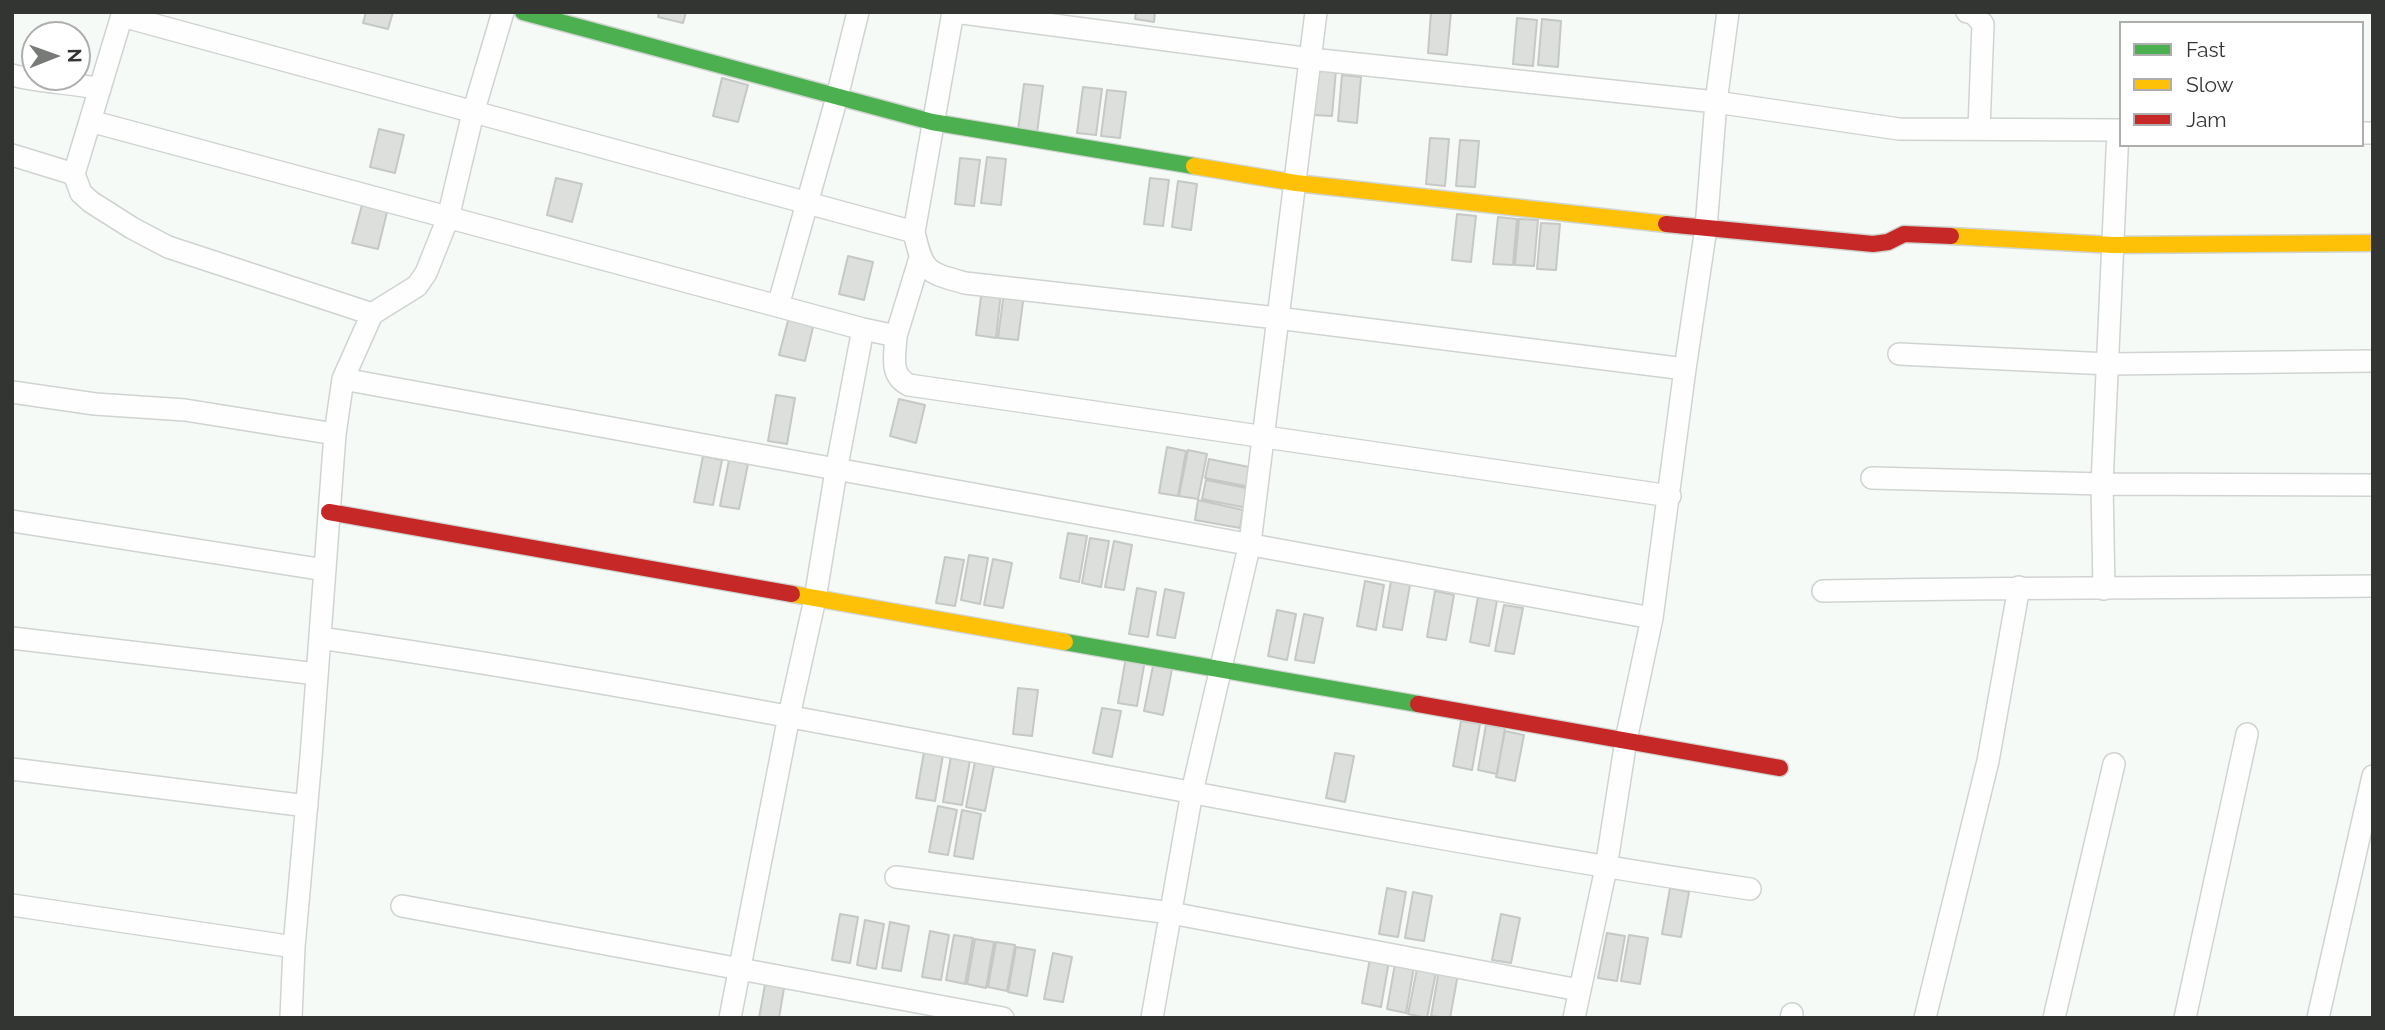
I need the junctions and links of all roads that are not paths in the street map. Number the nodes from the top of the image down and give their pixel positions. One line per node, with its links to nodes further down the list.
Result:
1 (503, 12): 14 (street)
2 (523, 12): 12 (street)
3 (858, 12): 12 (street)
4 (954, 12): 9 (street); 16 (street)
5 (1316, 12): 9 (street)
6 (1728, 12): 13 (street)
7 (1966, 12): 17 (street)
8 (123, 14): 11 (street); 14 (street)
9 (1311, 59): 13 (street); 22 (street)
10 (12, 75): 11 (street)
11 (100, 89): 15 (street)
12 (837, 97): 16 (street); 23 (street)
13 (1716, 102): 17 (street); 25 (street)
14 (474, 113): 23 (street); 24 (street)
15 (90, 121): 21 (street); 24 (street)
16 (932, 122): 22 (street); 26 (street)
17 (1979, 129): 18 (street)
18 (2119, 130)
19 (2119, 146): 28 (street)
20 (12, 155): 21 (street)
21 (74, 174): 31 (street)
22 (1296, 183): 25 (street); 32 (street)
23 (807, 203): 26 (street); 30 (street)
24 (448, 218): 30 (street); 31 (street)
25 (1706, 228): 28 (street); 38 (street)
26 (914, 232): 29 (street)
27 (2373, 243): 28 (street)
28 (2113, 245): 37 (street)
29 (920, 258): 32 (street); 34 (street)
30 (778, 306): 33 (street)
31 (372, 314): 39 (street)
32 (1277, 318): 38 (street); 42 (street)
33 (863, 329): 34 (street); 43 (street)
34 (897, 336): 42 (street)
35 (1899, 354): 37 (street)
36 (2373, 361): 37 (street)
37 (2109, 364): 45 (street)
38 (1685, 369): 47 (street)
39 (343, 379): 41 (street); 43 (street)
40 (12, 392): 41 (street)
41 (335, 434): 48 (street)
42 (1265, 437): 47 (street); 50 (street)
43 (836, 471): 50 (street); 56 (street)
44 (1872, 478): 45 (street)
45 (2102, 484): 46 (street); 54 (street)
46 (2373, 485)
47 (1670, 496): 57 (street)
48 (329, 512): 51 (street); 56 (street)
49 (12, 521): 51 (street)
50 (1250, 543): 57 (street); 60 (street)
51 (325, 570): 59 (street)
52 (2373, 586): 54 (street)
53 (2019, 587): 54 (street); 55 (street); 85 (street)
54 (2104, 589)
55 (1823, 591)
56 (815, 599): 60 (street); 62 (street)
57 (1653, 618): 64 (street)
58 (12, 638): 61 (street)
59 (320, 638): 61 (street); 62 (street)
60 (1223, 667): 64 (street); 69 (street)
61 (317, 674): 70 (street)
62 (789, 716): 69 (street); 78 (street)
63 (2247, 734): 87 (street)
64 (1626, 740): 66 (street); 71 (street)
65 (2114, 764): 86 (street)
66 (1780, 768)
67 (12, 769): 70 (street)
68 (2373, 776): 88 (street)
69 (1192, 792): 71 (street); 76 (street)
70 (307, 806): 77 (street)
71 (1606, 868): 73 (street); 79 (street)
72 (896, 877): 76 (street)
73 (1750, 889)
74 (12, 905): 77 (street)
75 (402, 906): 78 (street)
76 (1171, 913): 79 (street); 83 (street)
77 (294, 947): 80 (street)
78 (741, 967): 81 (street); 82 (street)
79 (1579, 990): 84 (street)
80 (291, 1018)
81 (730, 1018)
82 (1003, 1018)
83 (1152, 1018)
84 (1574, 1018)
85 (1924, 1018)
86 (2054, 1018)
87 (2185, 1018)
88 (2318, 1018)

